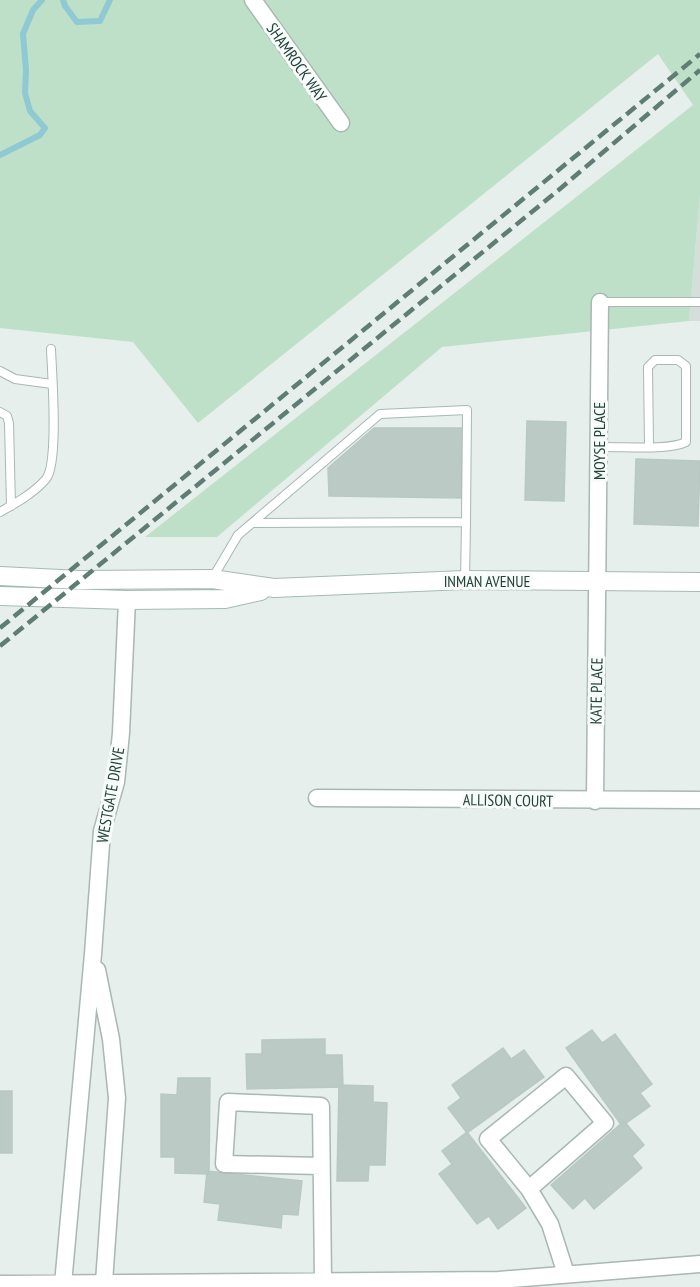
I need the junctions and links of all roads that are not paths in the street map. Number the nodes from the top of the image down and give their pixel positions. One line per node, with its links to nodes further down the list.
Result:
1 (253, 0): 2 (street, SHAMROCK WAY)
2 (341, 123)
3 (600, 302): 4 (lane); 10 (street, MOYSE PLACE)
4 (700, 302)
5 (51, 349): 7 (lane)
6 (0, 371): 7 (lane)
7 (52, 384): 11 (lane)
8 (0, 412): 11 (lane)
9 (649, 446): 9 (lane); 10 (lane)
10 (599, 447): 18 (street, MOYSE PLACE)
11 (11, 506): 12 (lane)
12 (0, 512)
13 (466, 522): 14 (lane); 14 (lane); 17 (lane)
14 (253, 523): 16 (lane)
15 (0, 576): 16 (main road, INMAN AVENUE)
16 (212, 579): 20 (main road, INMAN AVENUE)
17 (465, 580): 18 (main road, INMAN AVENUE); 20 (main road, INMAN AVENUE)
18 (598, 581): 19 (main road, INMAN AVENUE); 25 (street, KATE PLACE)
19 (700, 582)
20 (274, 588): 22 (main road, INMAN AVENUE)
21 (0, 596): 22 (main road, INMAN AVENUE)
22 (127, 600): 26 (street, WESTGATE DRIVE)
23 (317, 798): 25 (street, ALLISON COURT)
24 (700, 800): 25 (street, ALLISON COURT)
25 (595, 801)
26 (93, 954): 32 (street, WESTGATE DRIVE); 34 (street, WESTGATE DRIVE)
27 (321, 1166): 27 (street); 31 (street)
28 (529, 1190): 28 (street); 30 (street)
29 (700, 1264): 30 (street)
30 (566, 1274): 36 (street)
31 (323, 1280): 35 (street); 36 (street)
32 (104, 1282): 34 (street); 35 (street)
33 (0, 1284): 34 (street)
34 (63, 1284)
35 (157, 1284)
36 (500, 1284)

